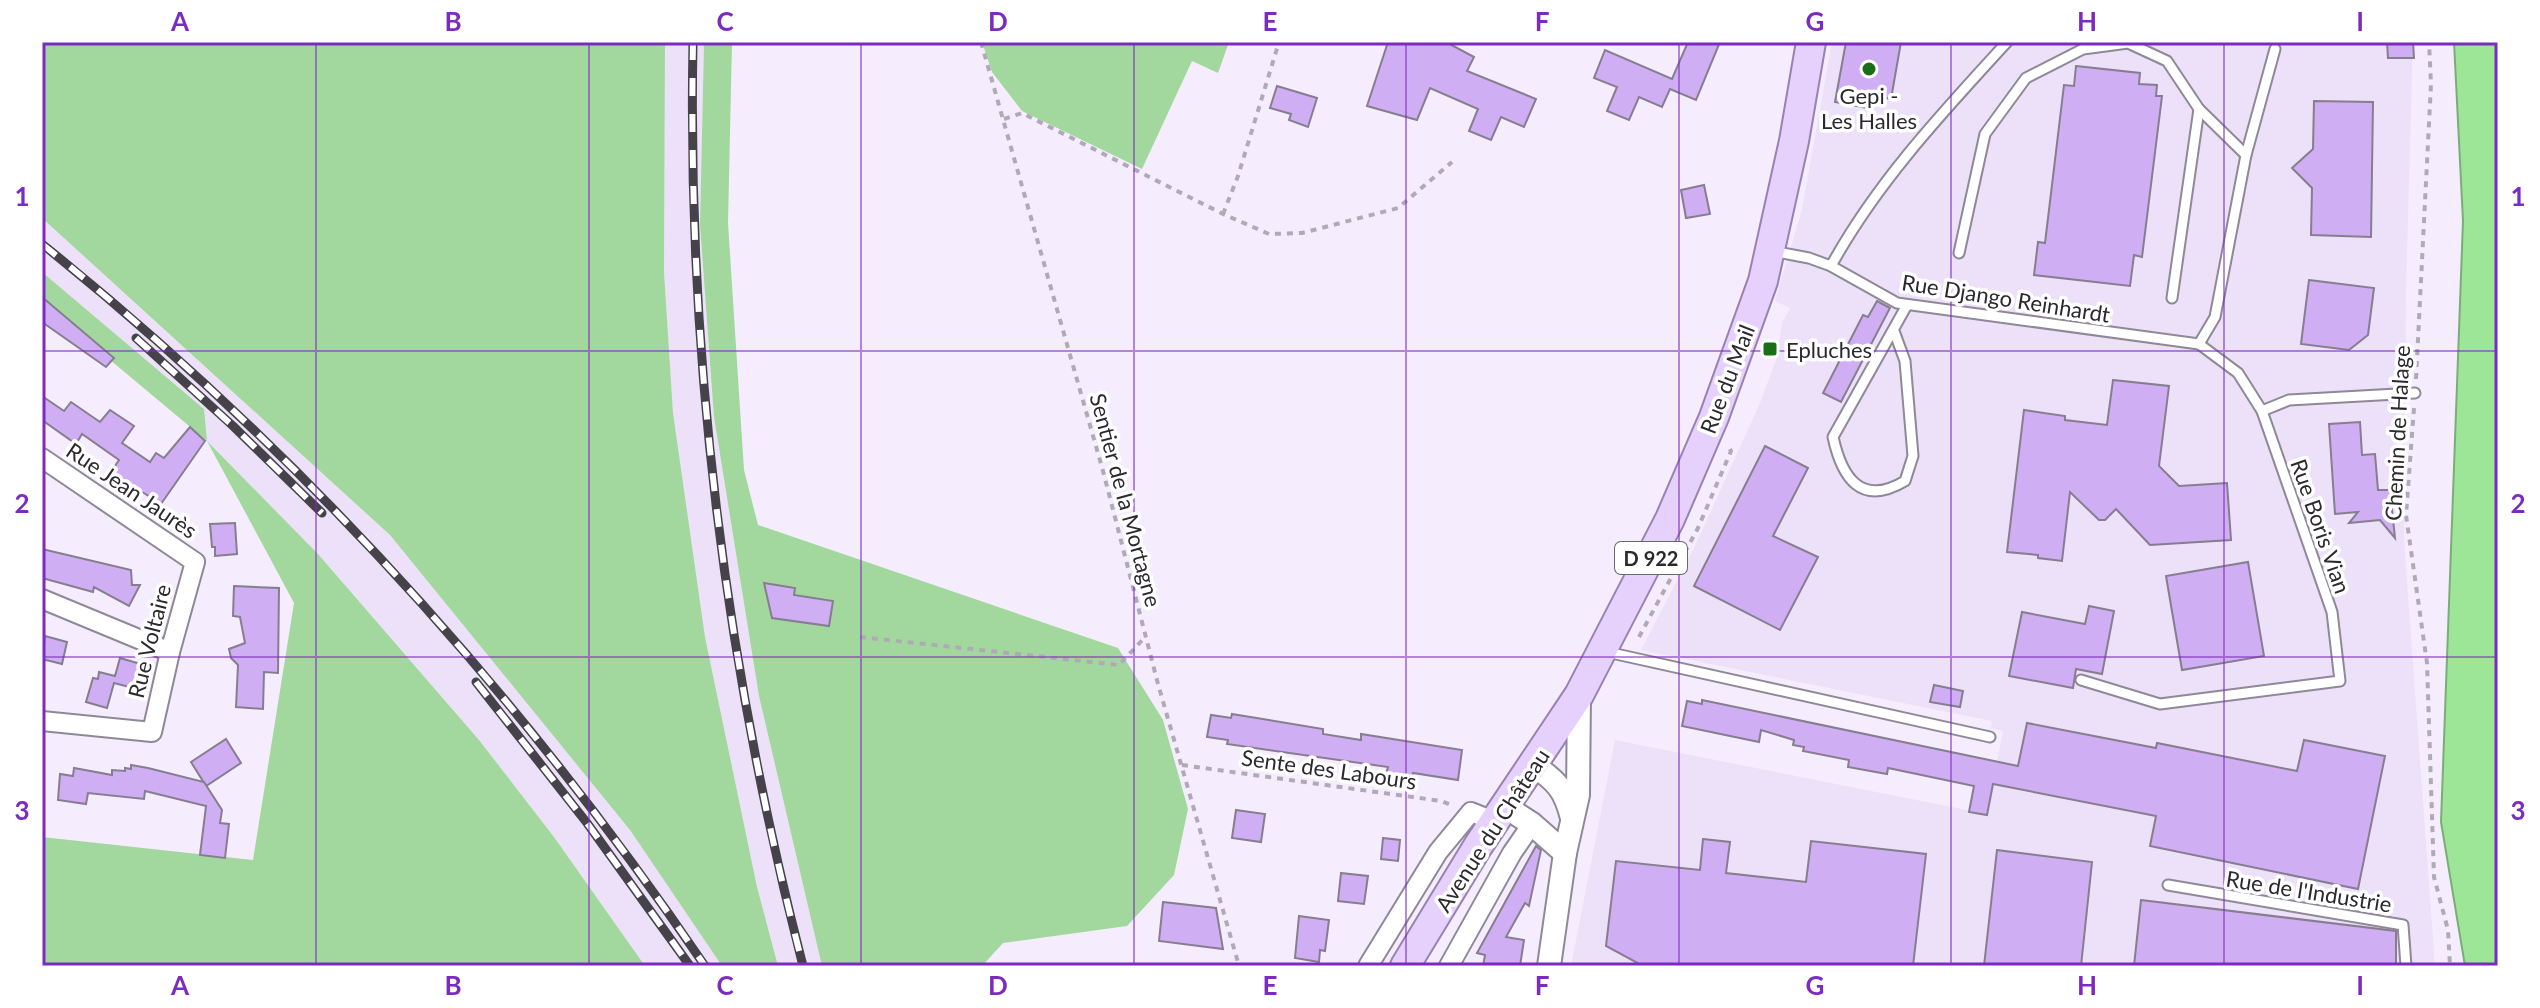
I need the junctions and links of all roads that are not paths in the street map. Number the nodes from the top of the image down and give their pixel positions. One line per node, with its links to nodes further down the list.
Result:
1 (1811, 42): 6 (main road, Rue du Mail / D 922)
2 (2007, 42): 8 (lane)
3 (2275, 49): 5 (lane)
4 (2199, 109): 5 (lane); 7 (lane); 9 (lane)
5 (2246, 155): 12 (lane)
6 (1768, 251): 8 (lane, Rue Django Reinhardt); 18 (main road, Rue du Mail / D 922)
7 (1959, 253)
8 (1831, 266): 10 (lane, Rue Django Reinhardt)
9 (2172, 298)
10 (1907, 305): 11 (lane); 12 (lane, Rue Django Reinhardt)
11 (1894, 331): 11 (lane)
12 (2199, 344): 14 (lane, Rue Boris Vian)
13 (2415, 393): 14 (lane)
14 (2262, 411): 20 (lane, Rue Boris Vian)
15 (42, 458): 16 (street, Rue Jean Jaurès)
16 (195, 562): 19 (street, Rue Voltaire)
17 (42, 599): 19 (street)
18 (1603, 651): 21 (main road, Rue du Mail / D 922); 23 (lane)
19 (170, 652): 22 (street, Rue Voltaire)
20 (2081, 680)
21 (1579, 695): 24 (main road, Avenue du Château / D 922); 26 (street)
22 (42, 721)
23 (1990, 737)
24 (1533, 765): 25 (main road, Avenue du Château / D 922); 26 (street)
25 (1491, 814): 27 (street); 30 (street); 31 (main road, Avenue du Château / D 922)
26 (1572, 819): 28 (street)
27 (1532, 824): 28 (street); 32 (street)
28 (1565, 853): 33 (street)
29 (2168, 885): 34 (lane, Rue de l'Industrie)
30 (1368, 966)
31 (1405, 966)
32 (1449, 966)
33 (1549, 966)
34 (2406, 966)

